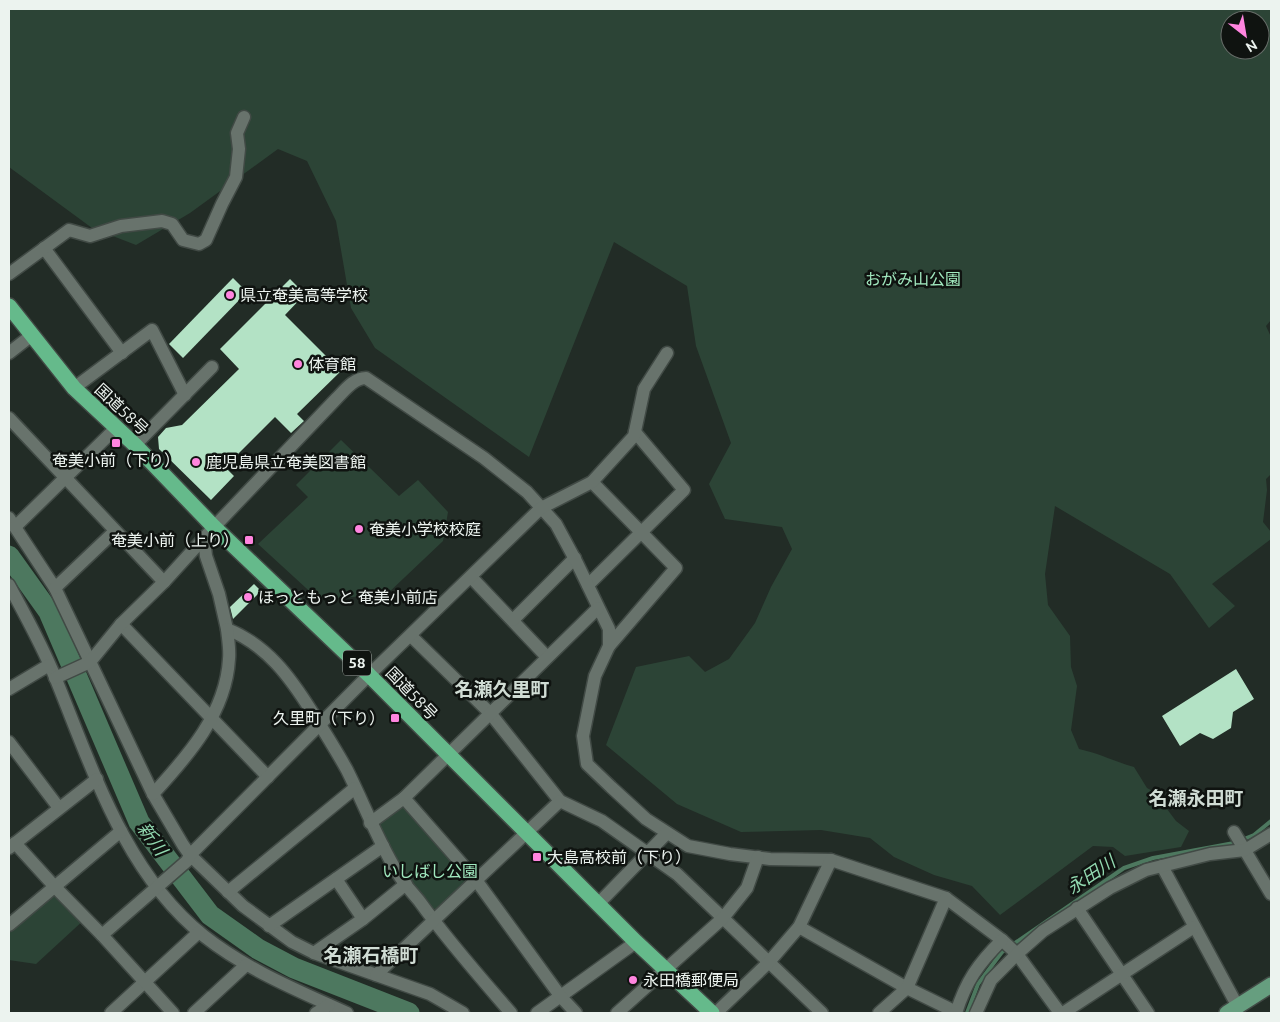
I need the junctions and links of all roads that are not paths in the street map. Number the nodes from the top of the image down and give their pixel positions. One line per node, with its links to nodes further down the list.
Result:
1 (244, 117): 2 (street)
2 (44, 248): 3 (street); 7 (street)
3 (9, 274)
4 (9, 306): 5 (highway, 国道58号 / 58)
5 (32, 335): 6 (street); 10 (highway, 国道58号 / 58)
6 (9, 353)
7 (122, 353): 10 (street); 11 (street)
8 (667, 353): 14 (street)
9 (212, 367): 11 (street)
10 (74, 388): 13 (highway, 国道58号 / 58)
11 (185, 395): 15 (street)
12 (12, 427): 16 (street)
13 (116, 428): 15 (highway, 国道58号 / 58); 16 (street)
14 (635, 432): 17 (street); 22 (street)
15 (135, 445): 21 (highway, 国道58号 / 58)
16 (66, 478): 19 (street); 20 (street)
17 (592, 482): 18 (street); 22 (street)
18 (541, 508): 21 (street); 23 (street); 24 (street)
19 (12, 522): 28 (street)
20 (116, 530): 25 (street); 28 (street)
21 (209, 532): 25 (street); 32 (street); 38 (highway, 国道58号 / 58)
22 (641, 532): 27 (street); 34 (street)
23 (575, 558): 27 (street); 30 (street)
24 (471, 577): 30 (street); 33 (street)
25 (164, 582): 31 (street)
26 (9, 585): 37 (street)
27 (588, 585): 29 (street)
28 (55, 588): 36 (street)
29 (598, 608): 34 (street); 35 (street)
30 (513, 620): 35 (street)
31 (121, 624): 36 (street); 42 (street)
32 (227, 629): 42 (street); 43 (street)
33 (411, 636): 38 (street); 41 (street)
34 (609, 646): 57 (street)
35 (548, 657): 41 (street)
36 (90, 662): 39 (street); 49 (street)
37 (50, 664): 39 (street); 40 (street)
38 (369, 675): 43 (street); 45 (highway, 国道58号 / 58)
39 (55, 678): 47 (street)
40 (9, 689)
41 (490, 713): 45 (street); 51 (street)
42 (212, 718): 46 (street); 49 (street)
43 (320, 725): 46 (street); 48 (street)
44 (9, 742): 52 (street)
45 (447, 754): 50 (street); 56 (highway, 国道58号 / 58)
46 (268, 777): 63 (street)
47 (97, 779): 52 (street); 54 (street)
48 (355, 788): 53 (street); 72 (street)
49 (153, 794): 63 (street)
50 (404, 798): 53 (street); 68 (street)
51 (560, 801): 56 (street); 62 (street)
52 (58, 808): 59 (street)
53 (370, 823): 60 (street)
54 (121, 831): 70 (street); 71 (street)
55 (1234, 832): 61 (street)
56 (526, 833): 68 (street); 75 (highway, 国道58号 / 58)
57 (668, 833): 62 (street); 64 (street)
58 (1271, 834): 61 (street)
59 (12, 846): 71 (street)
60 (383, 846): 67 (street); 69 (street)
61 (1245, 850): 66 (street); 73 (street)
62 (647, 853): 75 (street); 77 (street)
63 (189, 858): 70 (street); 72 (street)
64 (758, 858): 65 (street); 77 (street)
65 (831, 860): 74 (street); 82 (street)
66 (1162, 866): 76 (street); 83 (street)
67 (336, 879): 78 (street); 81 (street)
68 (476, 880): 79 (street); 98 (street)
69 (406, 884): 78 (street); 79 (street)
70 (159, 885): 84 (street); 85 (street)
71 (55, 887): 80 (street); 85 (street)
72 (228, 892): 81 (street)
73 (1271, 894)
74 (946, 898): 86 (street); 97 (street)
75 (598, 904): 87 (highway, 国道58号 / 58)
76 (1077, 908): 89 (street); 93 (street)
77 (723, 918): 90 (street); 92 (street)
78 (363, 919): 88 (street)
79 (433, 921): 94 (street); 107 (street)
80 (9, 925)
81 (269, 926): 88 (street)
82 (799, 927): 90 (street); 97 (street)
83 (1194, 927): 93 (street); 100 (street)
84 (200, 932): 91 (street); 95 (street)
85 (102, 935): 95 (street)
86 (1002, 940): 89 (street); 115 (street)
87 (636, 942): 92 (highway, 国道58号 / 58); 98 (street)
88 (314, 953): 94 (street)
89 (1017, 954): 116 (street); 117 (street)
90 (769, 962): 112 (street); 113 (street)
91 (246, 965): 99 (street); 103 (street)
92 (666, 970): 110 (street); 111 (highway, 国道58号 / 58)
93 (1122, 974): 117 (street); 118 (street)
94 (376, 975): 106 (street)
95 (144, 984): 101 (street); 102 (street)
96 (1271, 985): 100 (main road)
97 (907, 988): 114 (street); 115 (street)
98 (561, 997): 108 (street); 109 (street)
99 (329, 1005): 104 (street); 105 (street)
100 (1233, 1010)
101 (110, 1013)
102 (173, 1013)
103 (194, 1013)
104 (316, 1013)
105 (348, 1013)
106 (462, 1013)
107 (511, 1013)
108 (537, 1013)
109 (576, 1013)
110 (617, 1013)
111 (712, 1013)
112 (716, 1013)
113 (822, 1013)
114 (879, 1013)
115 (956, 1013)
116 (976, 1013)
117 (1062, 1013)
118 (1148, 1013)

